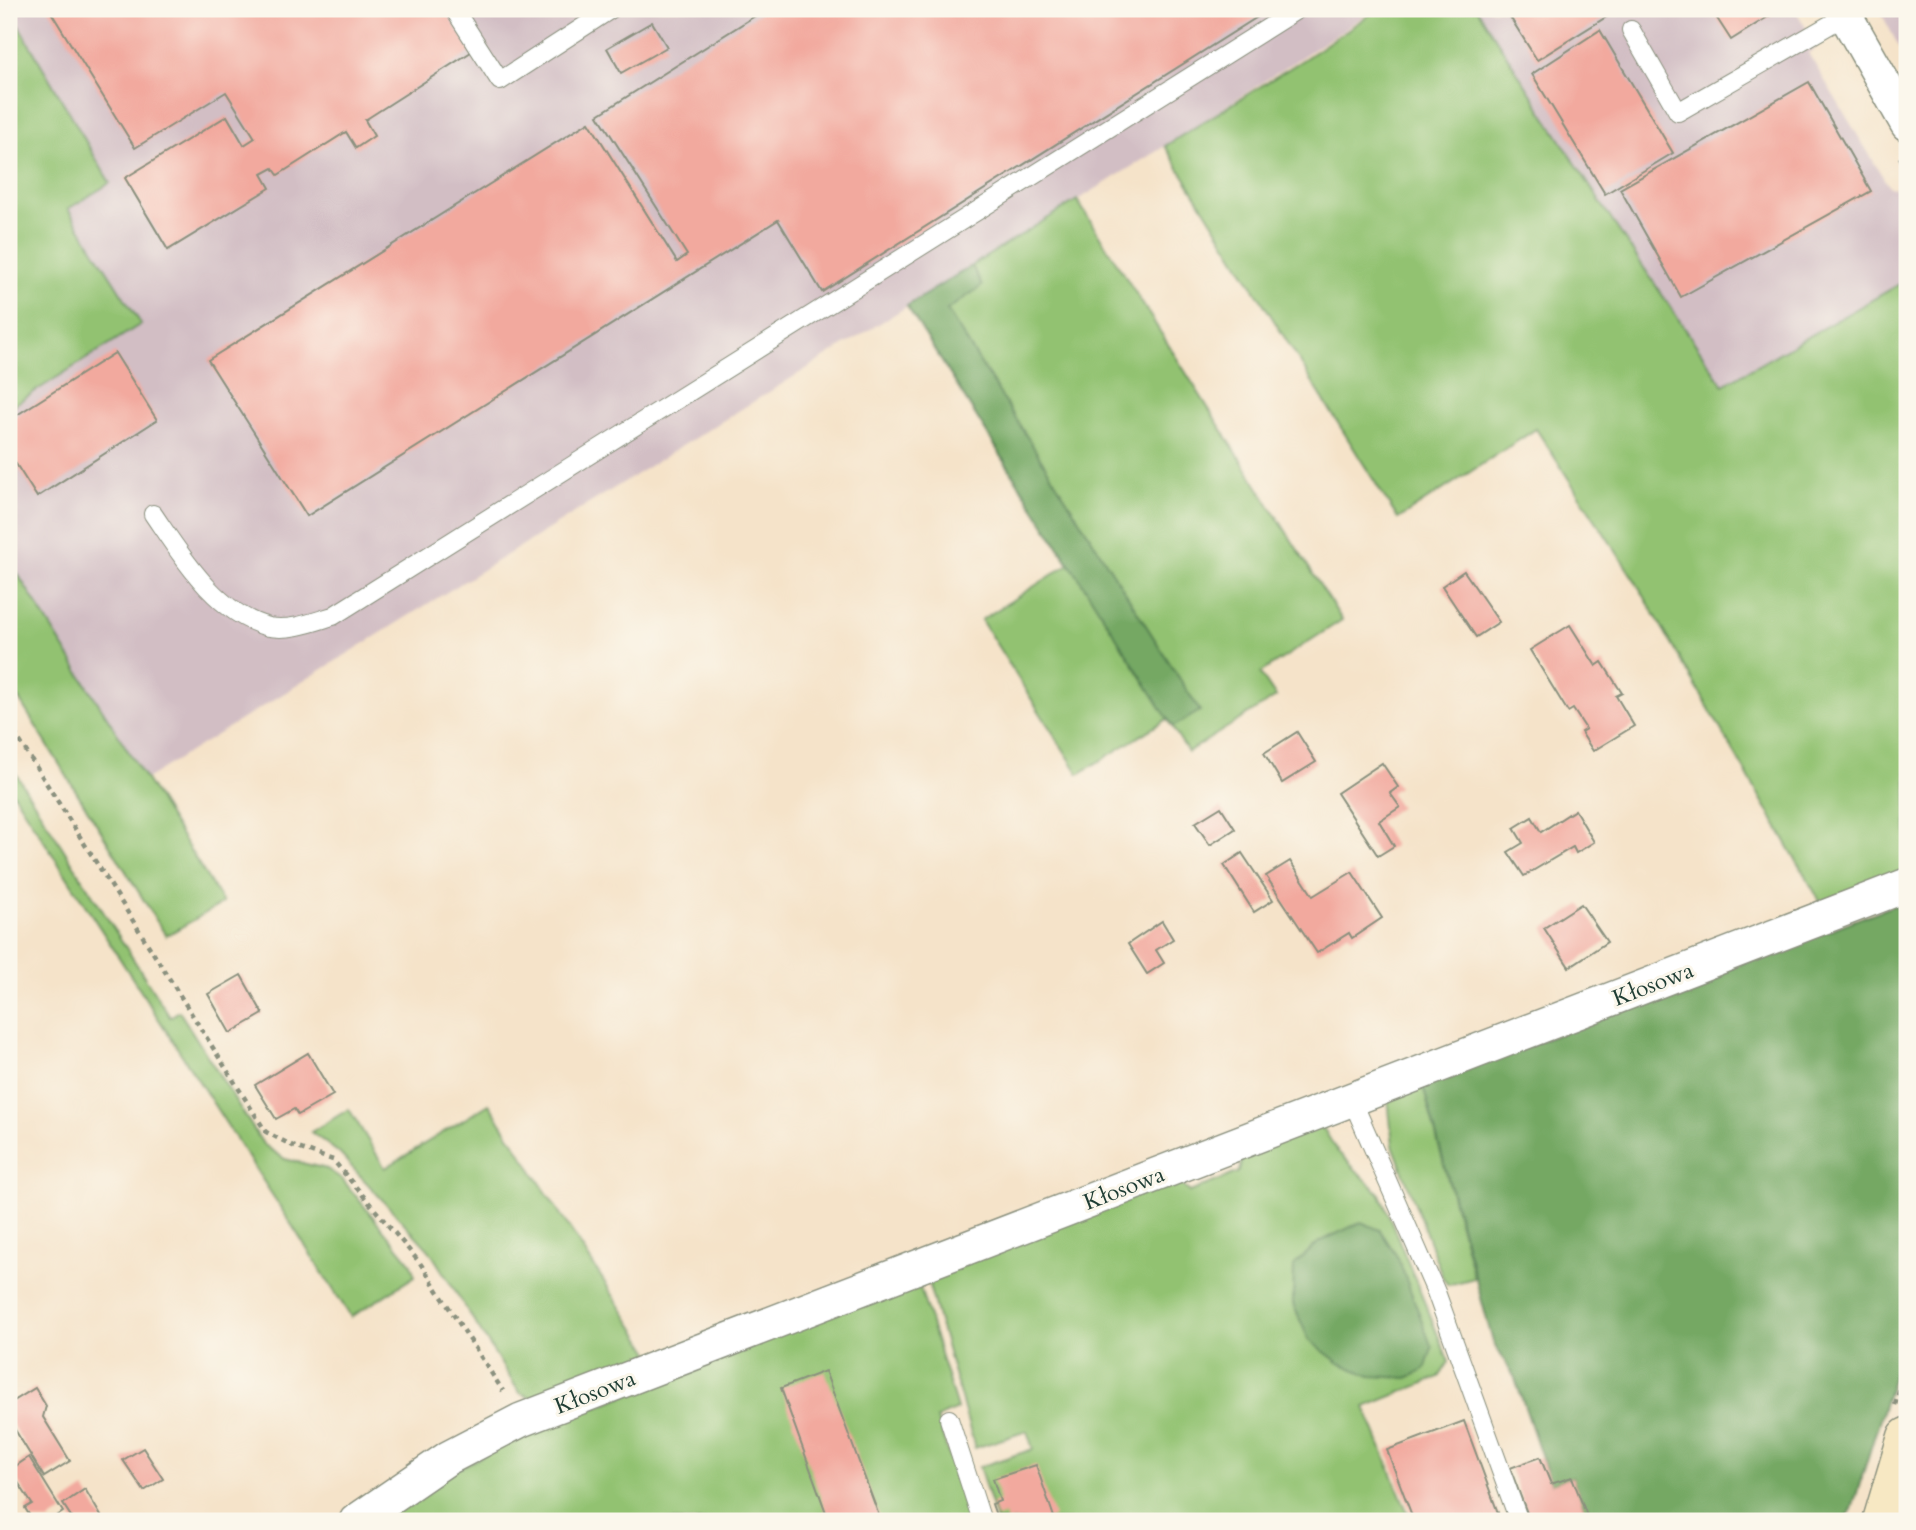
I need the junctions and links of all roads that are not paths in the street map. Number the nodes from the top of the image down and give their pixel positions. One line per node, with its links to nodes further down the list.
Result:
1 (454, 9): 2 (lane)
2 (611, 9)
3 (1298, 9): 7 (lane)
4 (1849, 11): 5 (lane); 6 (street)
5 (1631, 30)
6 (1907, 124)
7 (153, 514)
8 (1907, 885): 9 (street, Kłosowa)
9 (1352, 1100): 12 (street, Kłosowa); 14 (lane)
10 (949, 1419): 13 (lane)
11 (1907, 1437): 15 (street)
12 (356, 1521)
13 (982, 1521)
14 (1519, 1521)
15 (1882, 1521)

